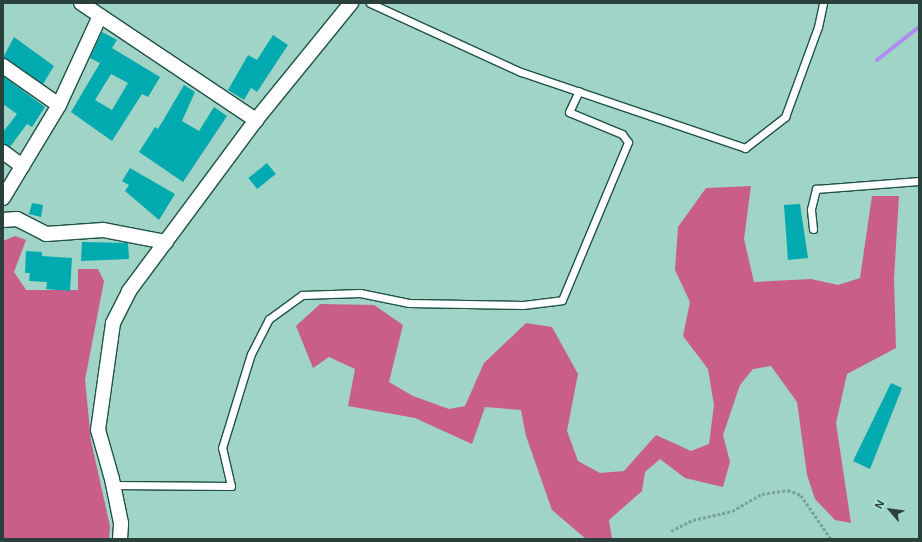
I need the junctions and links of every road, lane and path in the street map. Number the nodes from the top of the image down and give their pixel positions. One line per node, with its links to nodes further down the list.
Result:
1 (81, 3): 5 (street)
2 (351, 3): 9 (street)
3 (370, 3): 7 (lane)
4 (823, 3): 7 (lane)
5 (100, 16): 8 (street); 9 (street)
6 (3, 66): 8 (street)
7 (579, 91): 17 (lane)
8 (59, 105): 11 (street)
9 (256, 120): 16 (street)
10 (3, 152): 11 (street)
11 (22, 166): 13 (street)
12 (919, 181): 15 (lane)
13 (3, 198)
14 (3, 220): 16 (street)
15 (813, 230)
16 (166, 242): 17 (street)
17 (113, 485): 19 (street)
18 (671, 531): 20 (path)
19 (120, 539)
20 (831, 539)

